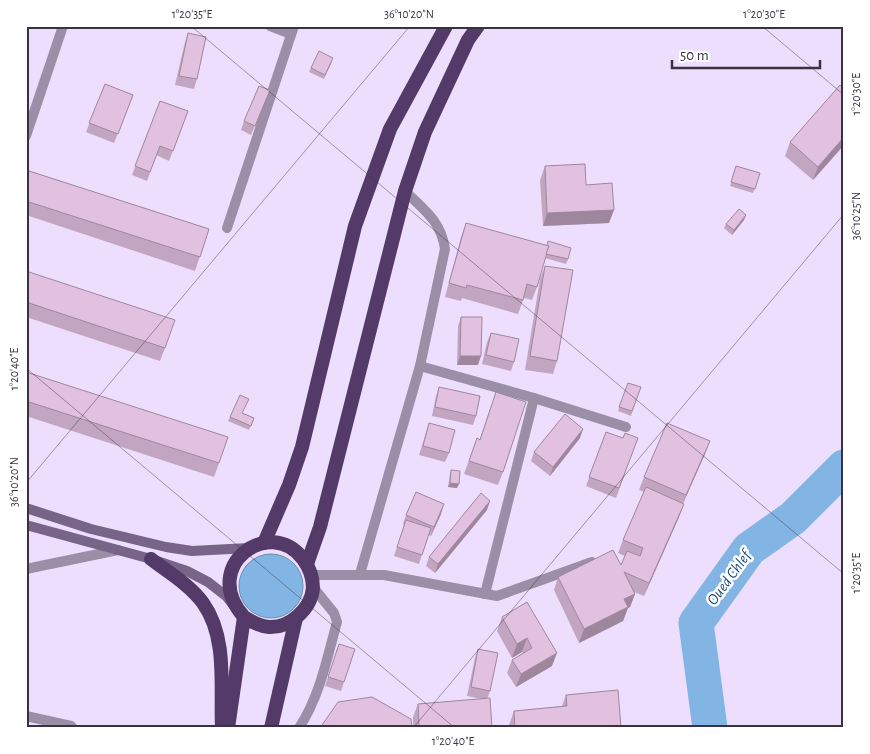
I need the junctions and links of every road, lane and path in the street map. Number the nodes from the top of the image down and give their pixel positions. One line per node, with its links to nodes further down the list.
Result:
1 (63, 26): 6 (street)
2 (270, 26): 5 (street)
3 (446, 26): 14 (highway)
4 (478, 26): 7 (highway)
5 (292, 30): 8 (street)
6 (26, 136)
7 (404, 191): 9 (street); 21 (highway)
8 (226, 228)
9 (420, 366): 10 (street); 20 (street)
10 (534, 398): 11 (street); 22 (street)
11 (626, 427)
12 (26, 508): 15 (main road)
13 (26, 525): 16 (main road)
14 (264, 543): 15 (highway); 21 (highway)
15 (249, 548): 23 (highway)
16 (118, 550): 17 (main road); 19 (street)
17 (151, 559): 23 (main road); 27 (highway)
18 (601, 559): 22 (street)
19 (26, 569)
20 (360, 574): 21 (street); 22 (street)
21 (310, 576): 24 (highway); 30 (street)
22 (485, 594)
23 (239, 612): 24 (highway); 28 (highway)
24 (296, 618): 29 (highway)
25 (26, 716): 26 (street)
26 (73, 728)
27 (222, 728)
28 (228, 728)
29 (271, 728)
30 (299, 728)

